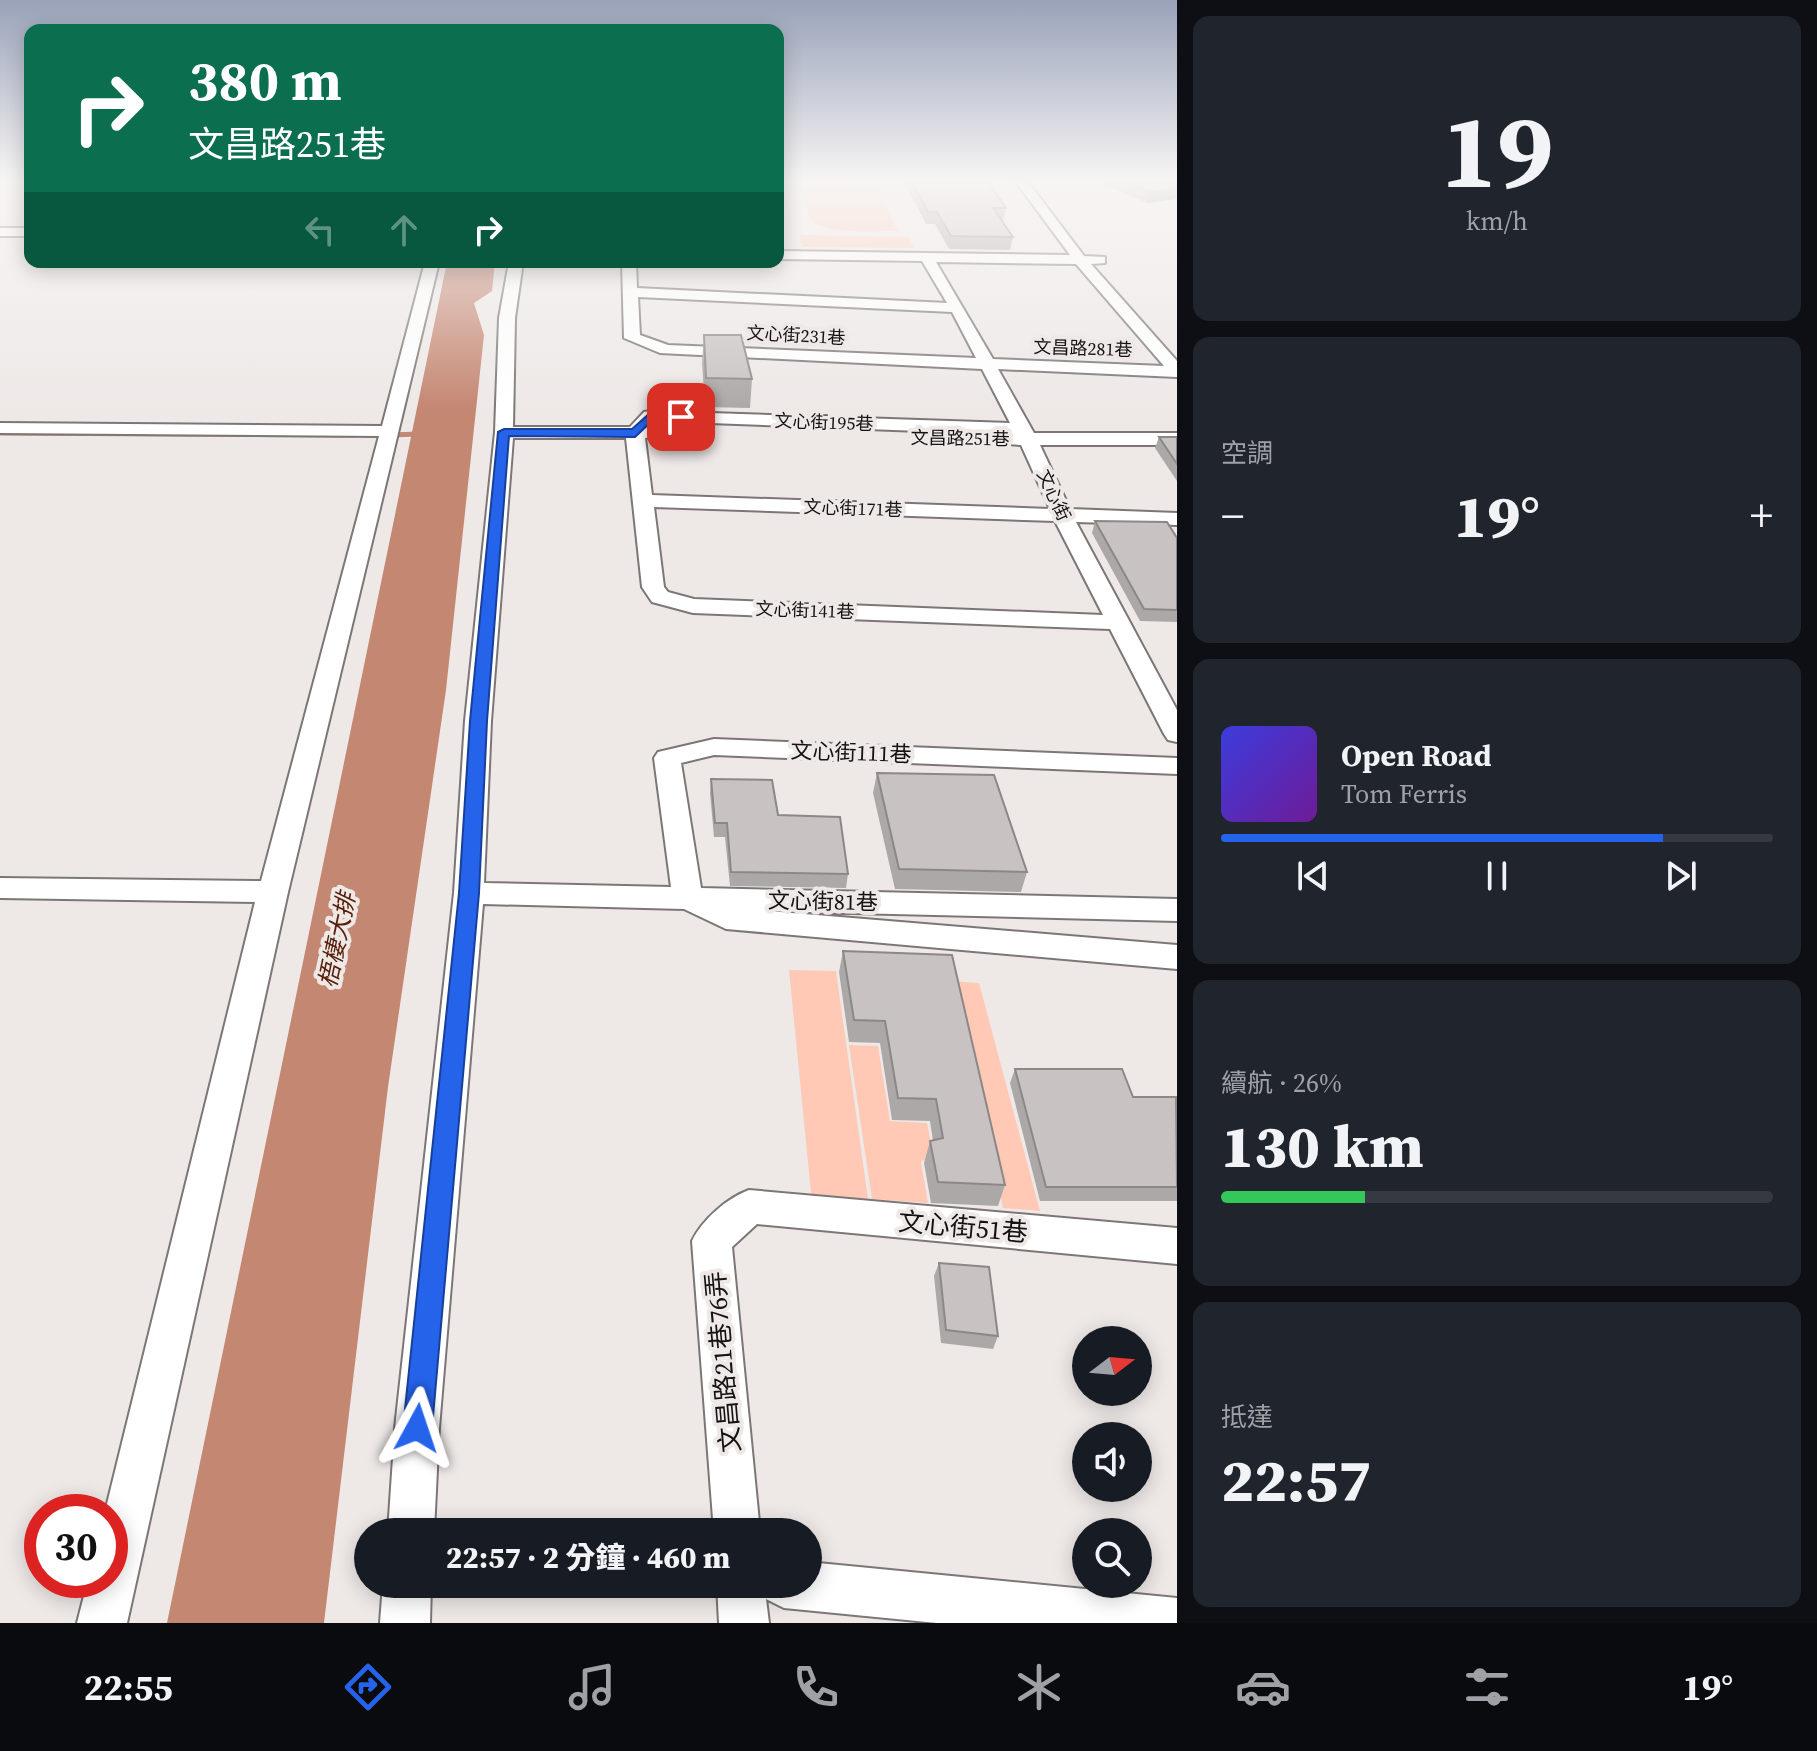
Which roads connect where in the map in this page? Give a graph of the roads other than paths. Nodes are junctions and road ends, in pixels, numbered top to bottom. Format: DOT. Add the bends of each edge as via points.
graph roads {
  1 [pos="914,258"];
  2 [pos="927,258"];
  3 [pos="1099,258"];
  4 [pos="1080,260"];
  5 [pos="430,268"];
  6 [pos="515,268"];
  7 [pos="629,268"];
  8 [pos="628,292"];
  9 [pos="957,308"];
  10 [pos="988,364"];
  11 [pos="1177,372"];
  12 [pos="0,428"];
  13 [pos="389,431"];
  14 [pos="504,432"];
  15 [pos="635,433"];
  16 [pos="1025,434"];
  17 [pos="1177,439"];
  18 [pos="643,501"];
  19 [pos="1063,516"];
  20 [pos="1177,519"];
  21 [pos="1118,622"];
  22 [pos="1177,734"];
  23 [pos="1177,766"];
  24 [pos="0,888"];
  25 [pos="273,892"];
  26 [pos="469,893"];
  27 [pos="687,897"];
  28 [pos="1177,910"];
  29 [pos="1177,957"];
  30 [pos="749,1207"];
  31 [pos="1177,1246"];
  32 [pos="412,1518"];
  33 [pos="736,1518"];
  34 [pos="822,1588"];
  35 [pos="406,1598"];
  36 [pos="742,1598"];
  37 [pos="1177,1622"];
  38 [pos="102,1623"];
  39 [pos="405,1623"];
  40 [pos="744,1623"];
  1 -- 2 [label="street"];
  2 -- 4 [label="street"];
  2 -- 9 [label="street, 文心街"];
  3 -- 4 [label="street" via="1104,264"];
  4 -- 11 [label="street"];
  5 -- 13 [label="street"];
  6 -- 14 [label="street" via="507,318"];
  7 -- 8 [label="street, 文心街231巷"];
  8 -- 9 [label="street"];
  8 -- 10 [label="street, 文心街231巷" via="632,338 666,350"];
  9 -- 10 [label="street, 文心街"];
  10 -- 11 [label="street, 文昌路281巷"];
  10 -- 16 [label="street, 文心街"];
  12 -- 13 [label="street"];
  13 -- 25 [label="street"];
  14 -- 15 [label="street, 文昌路251巷"];
  14 -- 26 [label="street" via="478,721"];
  15 -- 16 [label="street, 文昌路251巷"];
  15 -- 18 [label="street, 文心街141巷"];
  16 -- 17 [label="street, 文昌路251巷"];
  16 -- 19 [label="street, 文心街"];
  18 -- 19 [label="street, 文心街171巷"];
  18 -- 21 [label="street, 文心街141巷" via="653,587 673,602"];
  19 -- 20 [label="street, 文心街171巷"];
  19 -- 21 [label="street, 文心街"];
  21 -- 22 [label="street, 文心街"];
  23 -- 27 [label="street, 文心街111巷" via="714,747 667,758"];
  24 -- 25 [label="street"];
  25 -- 38 [label="street"];
  26 -- 27 [label="street, 文心街81巷"];
  26 -- 32 [label="street"];
  27 -- 28 [label="street, 文心街81巷"];
  27 -- 29 [label="street" via="726,918"];
  30 -- 31 [label="street, 文心街51巷"];
  30 -- 33 [label="street, 文昌路21巷76弄" via="712,1241"];
  34 -- 37 [label="street"];
  35 -- 39 [label="street"];
  36 -- 40 [label="street"];
}
